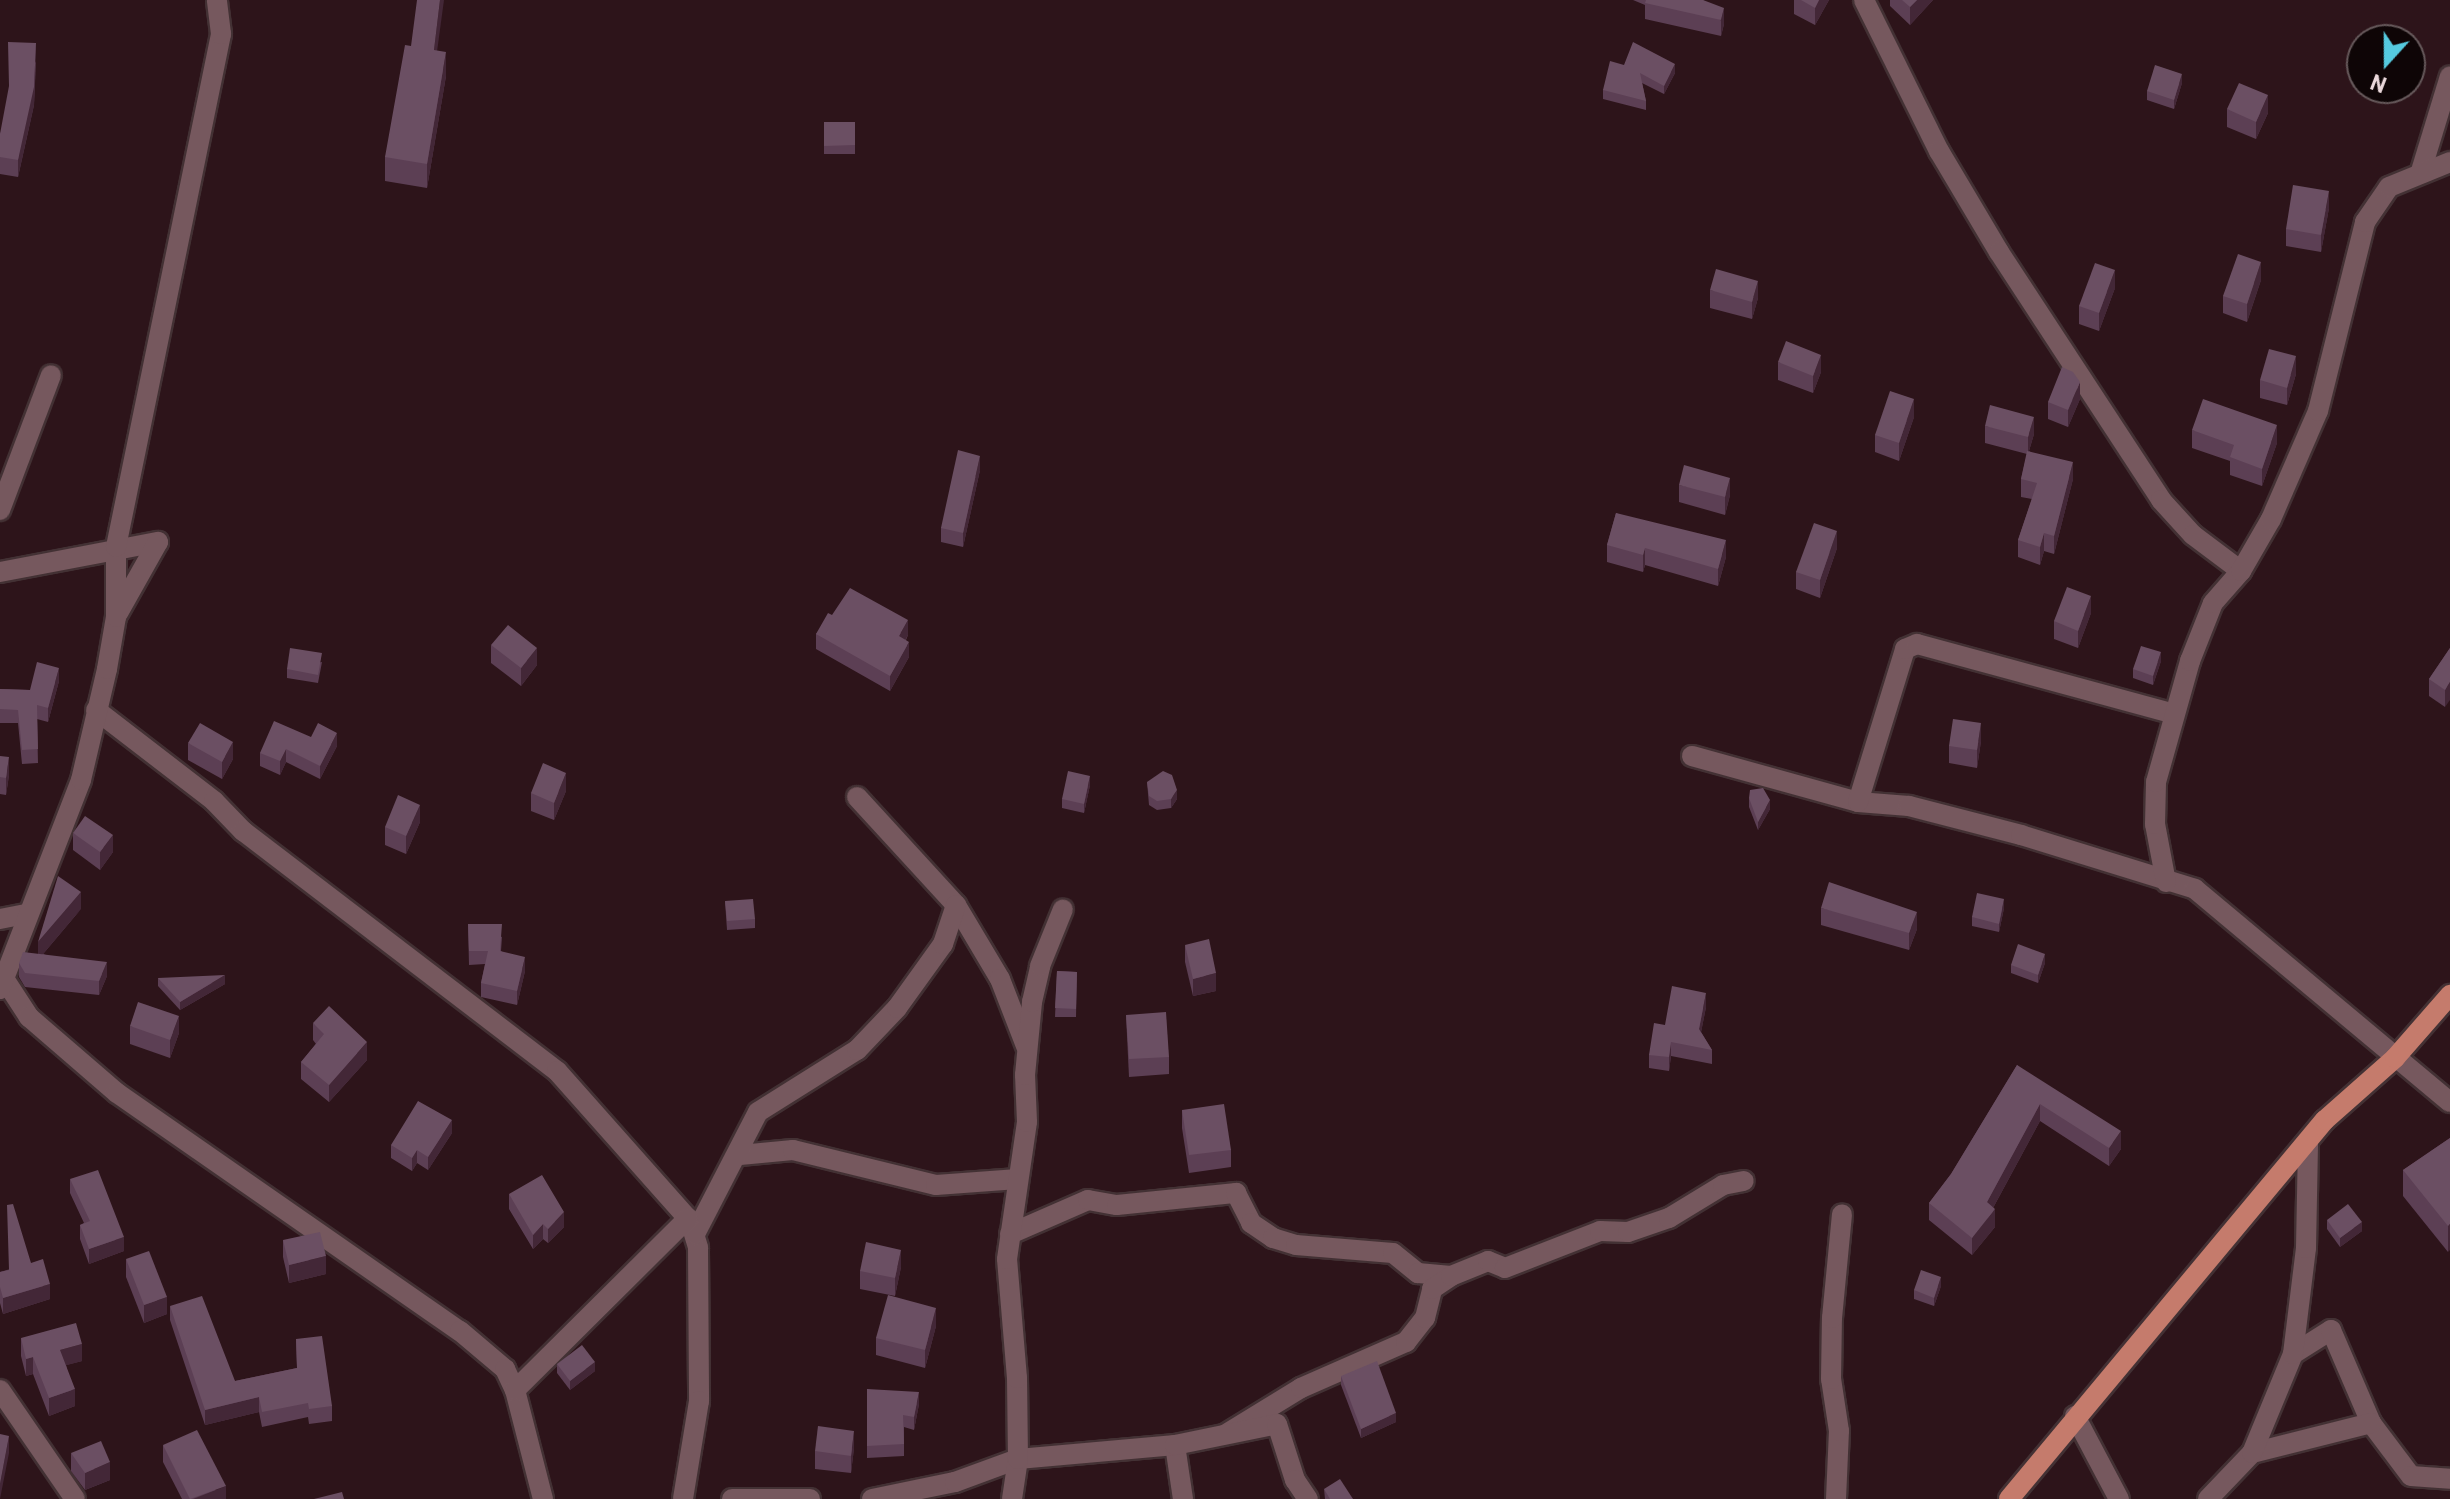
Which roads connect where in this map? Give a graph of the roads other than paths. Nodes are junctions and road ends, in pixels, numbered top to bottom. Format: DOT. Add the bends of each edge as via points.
graph roads {
  1 [pos="217,0"];
  2 [pos="1864,0"];
  3 [pos="2450,76"];
  4 [pos="2450,162"];
  5 [pos="2421,171"];
  6 [pos="51,375"];
  7 [pos="0,510"];
  8 [pos="115,553"];
  9 [pos="2241,571"];
  10 [pos="0,572"];
  11 [pos="116,617"];
  12 [pos="96,710"];
  13 [pos="2174,714"];
  14 [pos="1692,756"];
  15 [pos="857,797"];
  16 [pos="1858,802"];
  17 [pos="2166,882"];
  18 [pos="956,905"];
  19 [pos="1063,909"];
  20 [pos="26,914"];
  21 [pos="0,919"];
  22 [pos="1,983"];
  23 [pos="2450,995"];
  24 [pos="1028,1049"];
  25 [pos="2395,1058"];
  26 [pos="2450,1102"];
  27 [pos="2308,1141"];
  28 [pos="740,1155"];
  29 [pos="1018,1179"];
  30 [pos="1744,1181"];
  31 [pos="1842,1214"];
  32 [pos="691,1226"];
  33 [pos="1010,1234"];
  34 [pos="1451,1276"];
  35 [pos="2293,1354"];
  36 [pos="0,1390"];
  37 [pos="515,1390"];
  38 [pos="2075,1416"];
  39 [pos="2371,1423"];
  40 [pos="1226,1434"];
  41 [pos="1175,1445"];
  42 [pos="2252,1453"];
  43 [pos="1018,1459"];
  44 [pos="2450,1479"];
  45 [pos="75,1499"];
  46 [pos="543,1499"];
  47 [pos="683,1499"];
  48 [pos="732,1499"];
  49 [pos="810,1499"];
  50 [pos="872,1499"];
  51 [pos="1012,1499"];
  52 [pos="1183,1499"];
  53 [pos="1308,1499"];
  54 [pos="1836,1499"];
  55 [pos="2009,1499"];
  56 [pos="2119,1499"];
  57 [pos="2208,1499"];
  1 -- 8 [label="street" via="221,34"];
  2 -- 9 [label="street" via="1939,151 1991,239 2153,488 2193,535"];
  3 -- 5 [label="street"];
  4 -- 5 [label="street"];
  5 -- 9 [label="street" via="2389,187 2365,222 2318,411 2271,519"];
  6 -- 7 [label="street"];
  8 -- 10 [label="street"];
  8 -- 11 [label="street"];
  8 -- 11 [label="street" via="158,542"];
  9 -- 13 [label="street" via="2213,603"];
  11 -- 12 [label="street"];
  12 -- 20 [label="street" via="81,780"];
  12 -- 32 [label="street" via="214,801 243,831 557,1071"];
  13 -- 16 [label="street" via="1917,644 1905,649"];
  13 -- 17 [label="street" via="2156,782 2155,824"];
  14 -- 16 [label="street"];
  15 -- 18 [label="street"];
  16 -- 17 [label="street" via="1909,806 2021,835"];
  17 -- 25 [label="street" via="2195,889"];
  18 -- 24 [label="street" via="1000,979"];
  18 -- 28 [label="street" via="943,944 897,1008 857,1050 758,1112"];
  19 -- 24 [label="street" via="1040,966"];
  20 -- 21 [label="street"];
  20 -- 22 [label="street"];
  22 -- 37 [label="street" via="29,1017 117,1093 460,1331 505,1369"];
  23 -- 25 [label="main road"];
  24 -- 29 [label="street" via="1027,1122"];
  25 -- 26 [label="street"];
  25 -- 27 [label="main road"];
  27 -- 35 [label="street" via="2306,1248"];
  27 -- 38 [label="main road"];
  28 -- 29 [label="street" via="793,1150 936,1185"];
  28 -- 32 [label="street"];
  29 -- 33 [label="street"];
  30 -- 34 [label="street" via="1723,1185 1669,1218 1628,1232 1600,1231 1505,1268 1488,1261"];
  31 -- 54 [label="street" via="1832,1318 1831,1379 1839,1431"];
  32 -- 37 [label="street"];
  32 -- 47 [label="street" via="699,1401"];
  33 -- 34 [label="street" via="1088,1200 1117,1205 1236,1193 1251,1223 1273,1238 1296,1245 1393,1253 1418,1273"];
  33 -- 43 [label="street"];
  34 -- 40 [label="street" via="1432,1289 1425,1318 1406,1342 1301,1388"];
  35 -- 39 [label="street" via="2331,1330"];
  35 -- 42 [label="street"];
  36 -- 45 [label="street"];
  37 -- 46 [label="street"];
  38 -- 55 [label="main road"];
  38 -- 56 [label="street"];
  39 -- 42 [label="street"];
  39 -- 44 [label="street" via="2411,1476"];
  40 -- 41 [label="street"];
  40 -- 53 [label="street" via="1277,1424 1295,1480"];
  41 -- 43 [label="street"];
  41 -- 52 [label="street"];
  42 -- 57 [label="street"];
  43 -- 50 [label="street" via="955,1482"];
  43 -- 51 [label="street"];
  48 -- 49 [label="street"];
}
